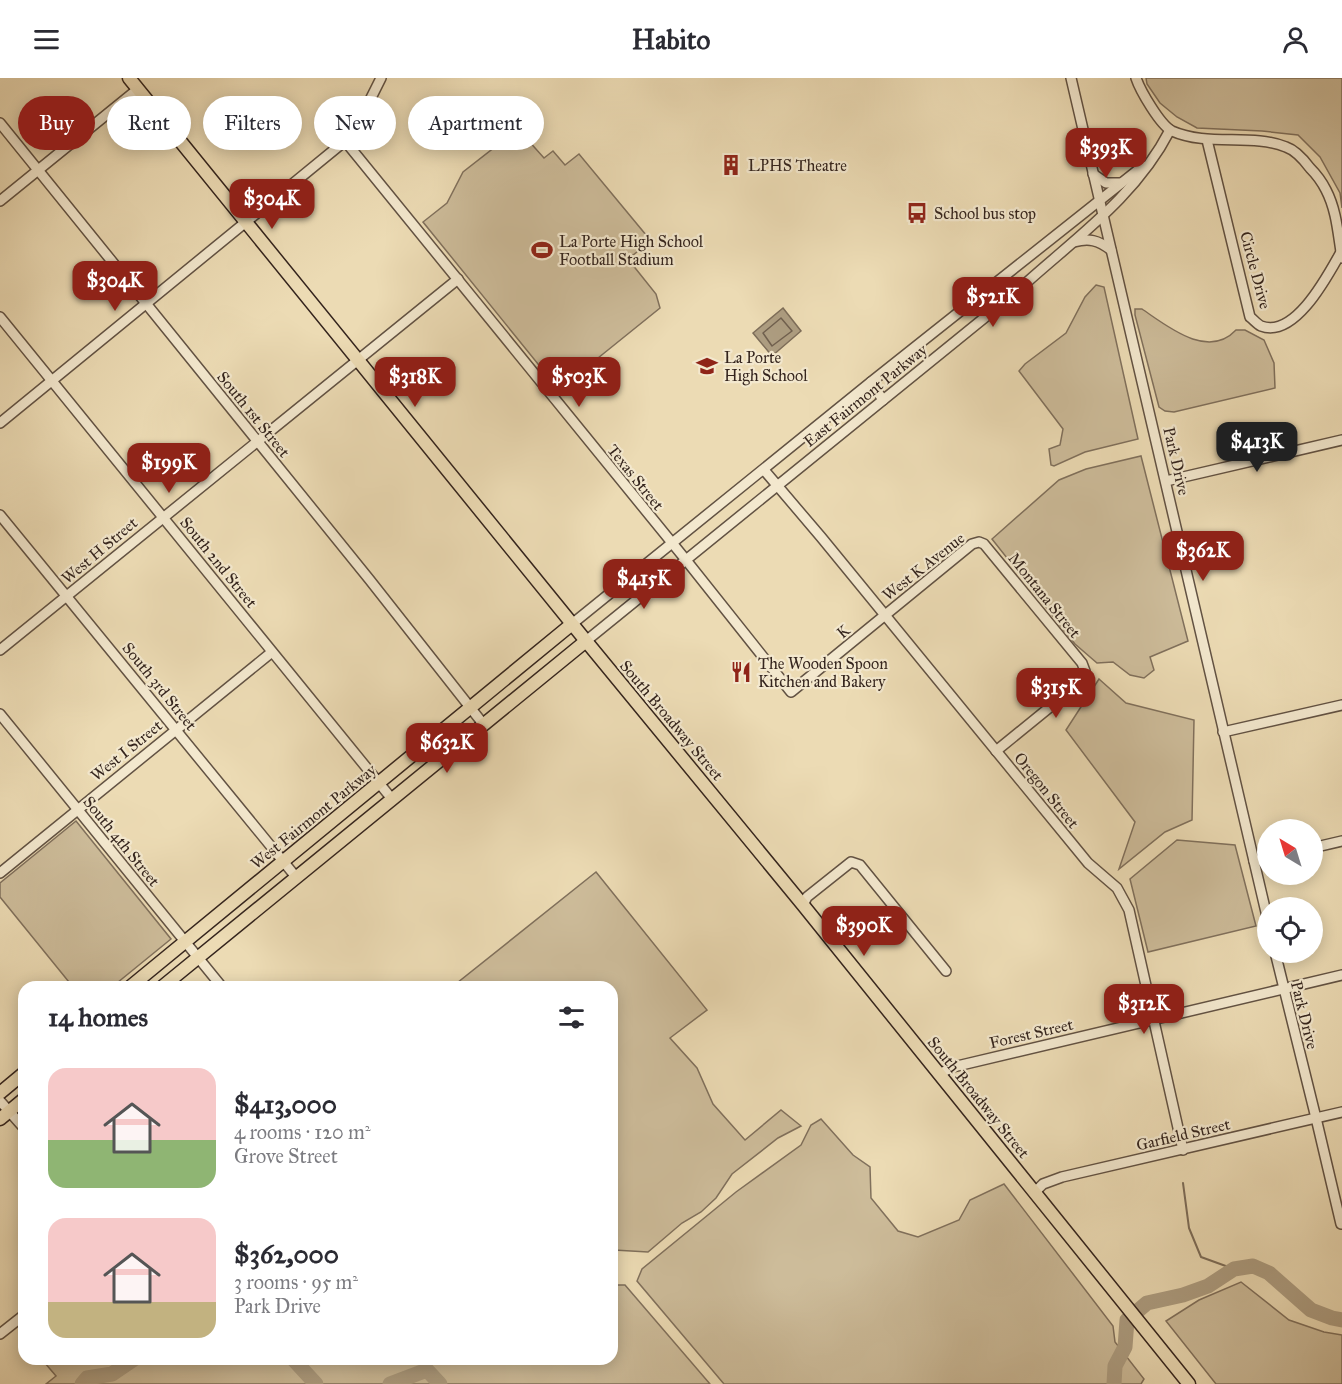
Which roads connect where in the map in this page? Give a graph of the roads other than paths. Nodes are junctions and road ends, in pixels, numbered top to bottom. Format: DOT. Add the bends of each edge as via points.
graph roads {
  1 [pos="129,78"];
  2 [pos="381,78"];
  3 [pos="1071,78"];
  4 [pos="1136,78"];
  5 [pos="138,89"];
  6 [pos="372,96"];
  7 [pos="0,123"];
  8 [pos="1170,130"];
  9 [pos="1207,140"];
  10 [pos="334,150"];
  11 [pos="352,150"];
  12 [pos="1150,160"];
  13 [pos="38,170"];
  14 [pos="1093,174"];
  15 [pos="1123,182"];
  16 [pos="1099,200"];
  17 [pos="0,201"];
  18 [pos="1102,217"];
  19 [pos="247,222"];
  20 [pos="1072,242"];
  21 [pos="1111,250"];
  22 [pos="1341,256"];
  23 [pos="458,279"];
  24 [pos="146,304"];
  25 [pos="0,317"];
  26 [pos="357,360"];
  27 [pos="52,381"];
  28 [pos="870,382"];
  29 [pos="883,400"];
  30 [pos="0,423"];
  31 [pos="257,440"];
  32 [pos="1342,440"];
  33 [pos="764,470"];
  34 [pos="1166,481"];
  35 [pos="778,485"];
  36 [pos="0,515"];
  37 [pos="163,516"];
  38 [pos="979,542"];
  39 [pos="672,544"];
  40 [pos="686,560"];
  41 [pos="67,596"];
  42 [pos="885,615"];
  43 [pos="572,624"];
  44 [pos="586,641"];
  45 [pos="0,650"];
  46 [pos="272,652"];
  47 [pos="518,669"];
  48 [pos="532,685"];
  49 [pos="791,692"];
  50 [pos="1342,705"];
  51 [pos="472,708"];
  52 [pos="0,714"];
  53 [pos="484,725"];
  54 [pos="176,729"];
  55 [pos="1223,732"];
  56 [pos="996,751"];
  57 [pos="380,784"];
  58 [pos="392,799"];
  59 [pos="77,810"];
  60 [pos="1342,841"];
  61 [pos="1323,845"];
  62 [pos="1257,860"];
  63 [pos="1254,861"];
  64 [pos="284,862"];
  65 [pos="0,873"];
  66 [pos="296,877"];
  67 [pos="1262,897"];
  68 [pos="803,905"];
  69 [pos="185,942"];
  70 [pos="197,958"];
  71 [pos="1277,963"];
  72 [pos="946,971"];
  73 [pos="1342,975"];
  74 [pos="137,981"];
  75 [pos="169,981"];
  76 [pos="217,981"];
  77 [pos="1283,989"];
  78 [pos="1154,1019"];
  79 [pos="939,1074"];
  80 [pos="18,1078"];
  81 [pos="0,1093"];
  82 [pos="0,1101"];
  83 [pos="18,1104"];
  84 [pos="1342,1112"];
  85 [pos="5,1115"];
  86 [pos="1316,1118"];
  87 [pos="18,1124"];
  88 [pos="1183,1150"];
  89 [pos="1034,1193"];
  90 [pos="1341,1224"];
  91 [pos="18,1320"];
  92 [pos="0,1334"];
  93 [pos="1189,1384"];
  1 -- 5 [label="main road, South Broadway Street"];
  2 -- 6 [label="street"];
  3 -- 14 [label="street, Park Drive"];
  4 -- 8 [label="street" via="1150,106"];
  5 -- 13 [label="street"];
  5 -- 19 [label="main road, South Broadway Street"];
  7 -- 13 [label="street, South 1st Street"];
  8 -- 9 [label="street"];
  8 -- 12 [label="street, East Fairmont Parkway"];
  9 -- 22 [label="street" via="1275,144 1288,147 1301,158 1326,189 1335,215"];
  9 -- 22 [label="street, Circle Drive" via="1250,316 1260,326 1273,327 1303,309"];
  10 -- 19 [label="street"];
  11 -- 23 [label="street, Texas Street"];
  12 -- 15 [label="street, East Fairmont Parkway"];
  12 -- 18 [label="street, East Fairmont Parkway" via="1139,179"];
  13 -- 17 [label="street"];
  13 -- 24 [label="street, South 1st Street"];
  14 -- 15 [label="street" via="1106,183"];
  14 -- 16 [label="street, Park Drive"];
  15 -- 16 [label="street, East Fairmont Parkway"];
  16 -- 18 [label="street, Park Drive"];
  16 -- 28 [label="street, East Fairmont Parkway"];
  18 -- 20 [label="street, East Fairmont Parkway"];
  18 -- 21 [label="street, Park Drive"];
  19 -- 24 [label="street"];
  19 -- 26 [label="main road, South Broadway Street"];
  20 -- 21 [label="street" via="1098,241"];
  20 -- 29 [label="street, East Fairmont Parkway"];
  21 -- 34 [label="street, Park Drive"];
  23 -- 26 [label="street, West H Street"];
  23 -- 39 [label="street, Texas Street"];
  24 -- 27 [label="street"];
  24 -- 31 [label="street, South 1st Street"];
  25 -- 27 [label="street, South 2nd Street"];
  26 -- 31 [label="street, West H Street"];
  26 -- 43 [label="main road, South Broadway Street"];
  27 -- 30 [label="street"];
  27 -- 37 [label="street, South 2nd Street"];
  28 -- 29 [label="street"];
  28 -- 33 [label="street, East Fairmont Parkway"];
  29 -- 35 [label="street, East Fairmont Parkway"];
  31 -- 37 [label="street, West H Street"];
  31 -- 51 [label="street, South 1st Street"];
  32 -- 34 [label="street"];
  33 -- 35 [label="street, Oregon Street"];
  33 -- 39 [label="street, East Fairmont Parkway"];
  34 -- 55 [label="street, Park Drive"];
  35 -- 40 [label="street, East Fairmont Parkway"];
  35 -- 42 [label="street, Oregon Street"];
  36 -- 41 [label="street, South 3rd Street"];
  37 -- 41 [label="street, West H Street"];
  37 -- 46 [label="street, South 2nd Street"];
  38 -- 42 [label="street, West K Avenue"];
  38 -- 56 [label="street, Montana Street" via="1085,671 1082,681"];
  39 -- 40 [label="street, Texas Street"];
  39 -- 43 [label="street, East Fairmont Parkway"];
  40 -- 44 [label="street, East Fairmont Parkway"];
  40 -- 49 [label="street, Texas Street"];
  41 -- 45 [label="street, West H Street"];
  41 -- 54 [label="street, South 3rd Street"];
  42 -- 49 [label="street, K"];
  42 -- 56 [label="street, Oregon Street"];
  43 -- 44 [label="main road, South Broadway Street"];
  43 -- 47 [label="main road, West Fairmont Parkway"];
  44 -- 48 [label="main road"];
  44 -- 68 [label="main road, South Broadway Street"];
  46 -- 54 [label="street, West I Street"];
  46 -- 57 [label="street, South 2nd Street"];
  47 -- 48 [label="main road"];
  47 -- 51 [label="main road, West Fairmont Parkway"];
  48 -- 53 [label="main road"];
  50 -- 55 [label="street"];
  51 -- 53 [label="street, South 1st Street"];
  51 -- 57 [label="main road, West Fairmont Parkway"];
  52 -- 59 [label="street, South 4th Street"];
  53 -- 58 [label="main road"];
  54 -- 59 [label="street, West I Street"];
  54 -- 64 [label="street, South 3rd Street"];
  55 -- 63 [label="street, Park Drive"];
  56 -- 78 [label="street, Oregon Street" via="1088,863 1116,888 1129,910"];
  57 -- 58 [label="street, South 2nd Street"];
  57 -- 64 [label="main road, West Fairmont Parkway"];
  58 -- 66 [label="main road"];
  59 -- 65 [label="street, West I Street"];
  59 -- 69 [label="street, South 4th Street"];
  60 -- 61 [label="street"];
  62 -- 63 [label="street"];
  63 -- 67 [label="street, Park Drive"];
  64 -- 66 [label="street, South 3rd Street"];
  64 -- 69 [label="main road, West Fairmont Parkway"];
  66 -- 70 [label="main road"];
  68 -- 72 [label="street" via="807,897 851,862 860,865"];
  68 -- 79 [label="main road, South Broadway Street"];
  69 -- 70 [label="street, South 4th Street"];
  69 -- 74 [label="main road, West Fairmont Parkway"];
  70 -- 75 [label="main road"];
  70 -- 76 [label="street, South 4th Street"];
  71 -- 77 [label="street, Park Drive"];
  73 -- 77 [label="street, Forest Street"];
  77 -- 78 [label="street, Forest Street"];
  77 -- 86 [label="street, Park Drive"];
  78 -- 79 [label="street, Forest Street" via="953,1067"];
  78 -- 88 [label="street, Oregon Street"];
  79 -- 89 [label="main road, South Broadway Street"];
  80 -- 81 [label="main road"];
  82 -- 85 [label="street"];
  83 -- 85 [label="main road"];
  84 -- 86 [label="street, Garfield Street"];
  85 -- 87 [label="street"];
  86 -- 88 [label="street, Garfield Street"];
  86 -- 90 [label="street, Park Drive"];
  88 -- 89 [label="street, Garfield Street" via="1062,1177 1043,1184"];
  89 -- 93 [label="main road, South Broadway Street"];
  91 -- 92 [label="street"];
}
